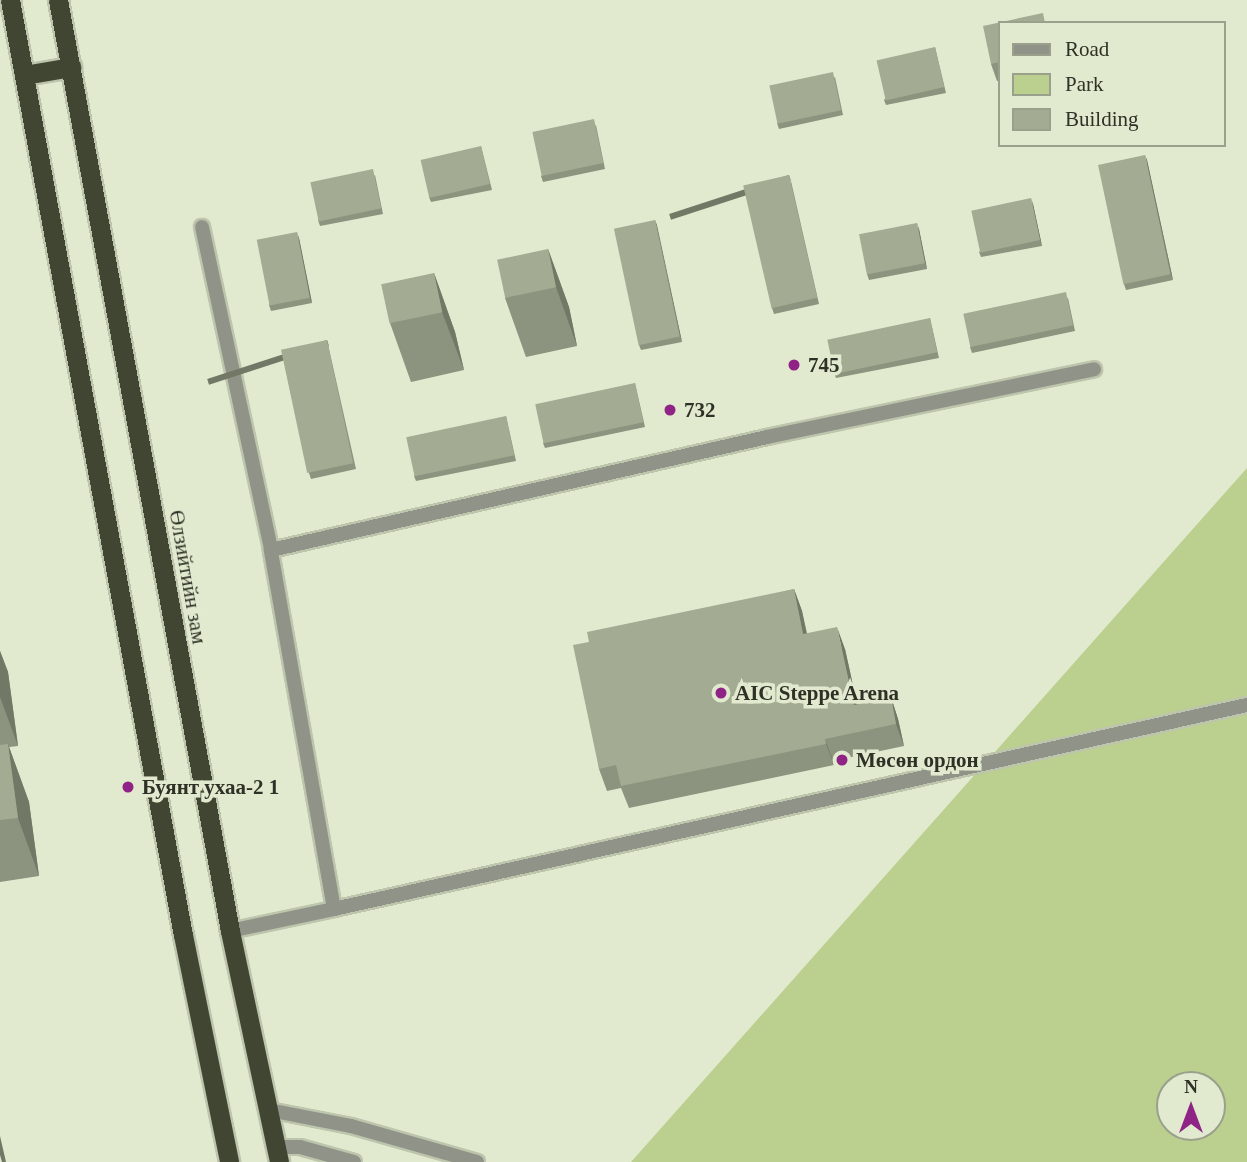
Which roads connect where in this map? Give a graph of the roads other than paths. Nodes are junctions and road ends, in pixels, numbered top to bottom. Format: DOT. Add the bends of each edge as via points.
graph roads {
  1 [pos="10,0"];
  2 [pos="58,0"];
  3 [pos="71,67"];
  4 [pos="24,75"];
  5 [pos="202,227"];
  6 [pos="1094,369"];
  7 [pos="271,550"];
  8 [pos="1247,705"];
  9 [pos="334,909"];
  10 [pos="230,931"];
  11 [pos="269,1110"];
  12 [pos="277,1154"];
  13 [pos="229,1162"];
  14 [pos="354,1162"];
  15 [pos="477,1162"];
  1 -- 4 [label="highway"];
  2 -- 3 [label="highway, Өлзийтийн зам"];
  3 -- 4 [label="highway"];
  3 -- 10 [label="highway, Өлзийтийн зам"];
  4 -- 13 [label="highway"];
  5 -- 7 [label="street"];
  6 -- 7 [label="street"];
  7 -- 9 [label="street"];
  8 -- 9 [label="street"];
  9 -- 10 [label="street"];
  10 -- 11 [label="highway, Өлзийтийн зам"];
  11 -- 12 [label="highway, Өлзийтийн зам"];
  11 -- 15 [label="street" via="351,1126"];
  12 -- 14 [label="street" via="300,1147"];
}
